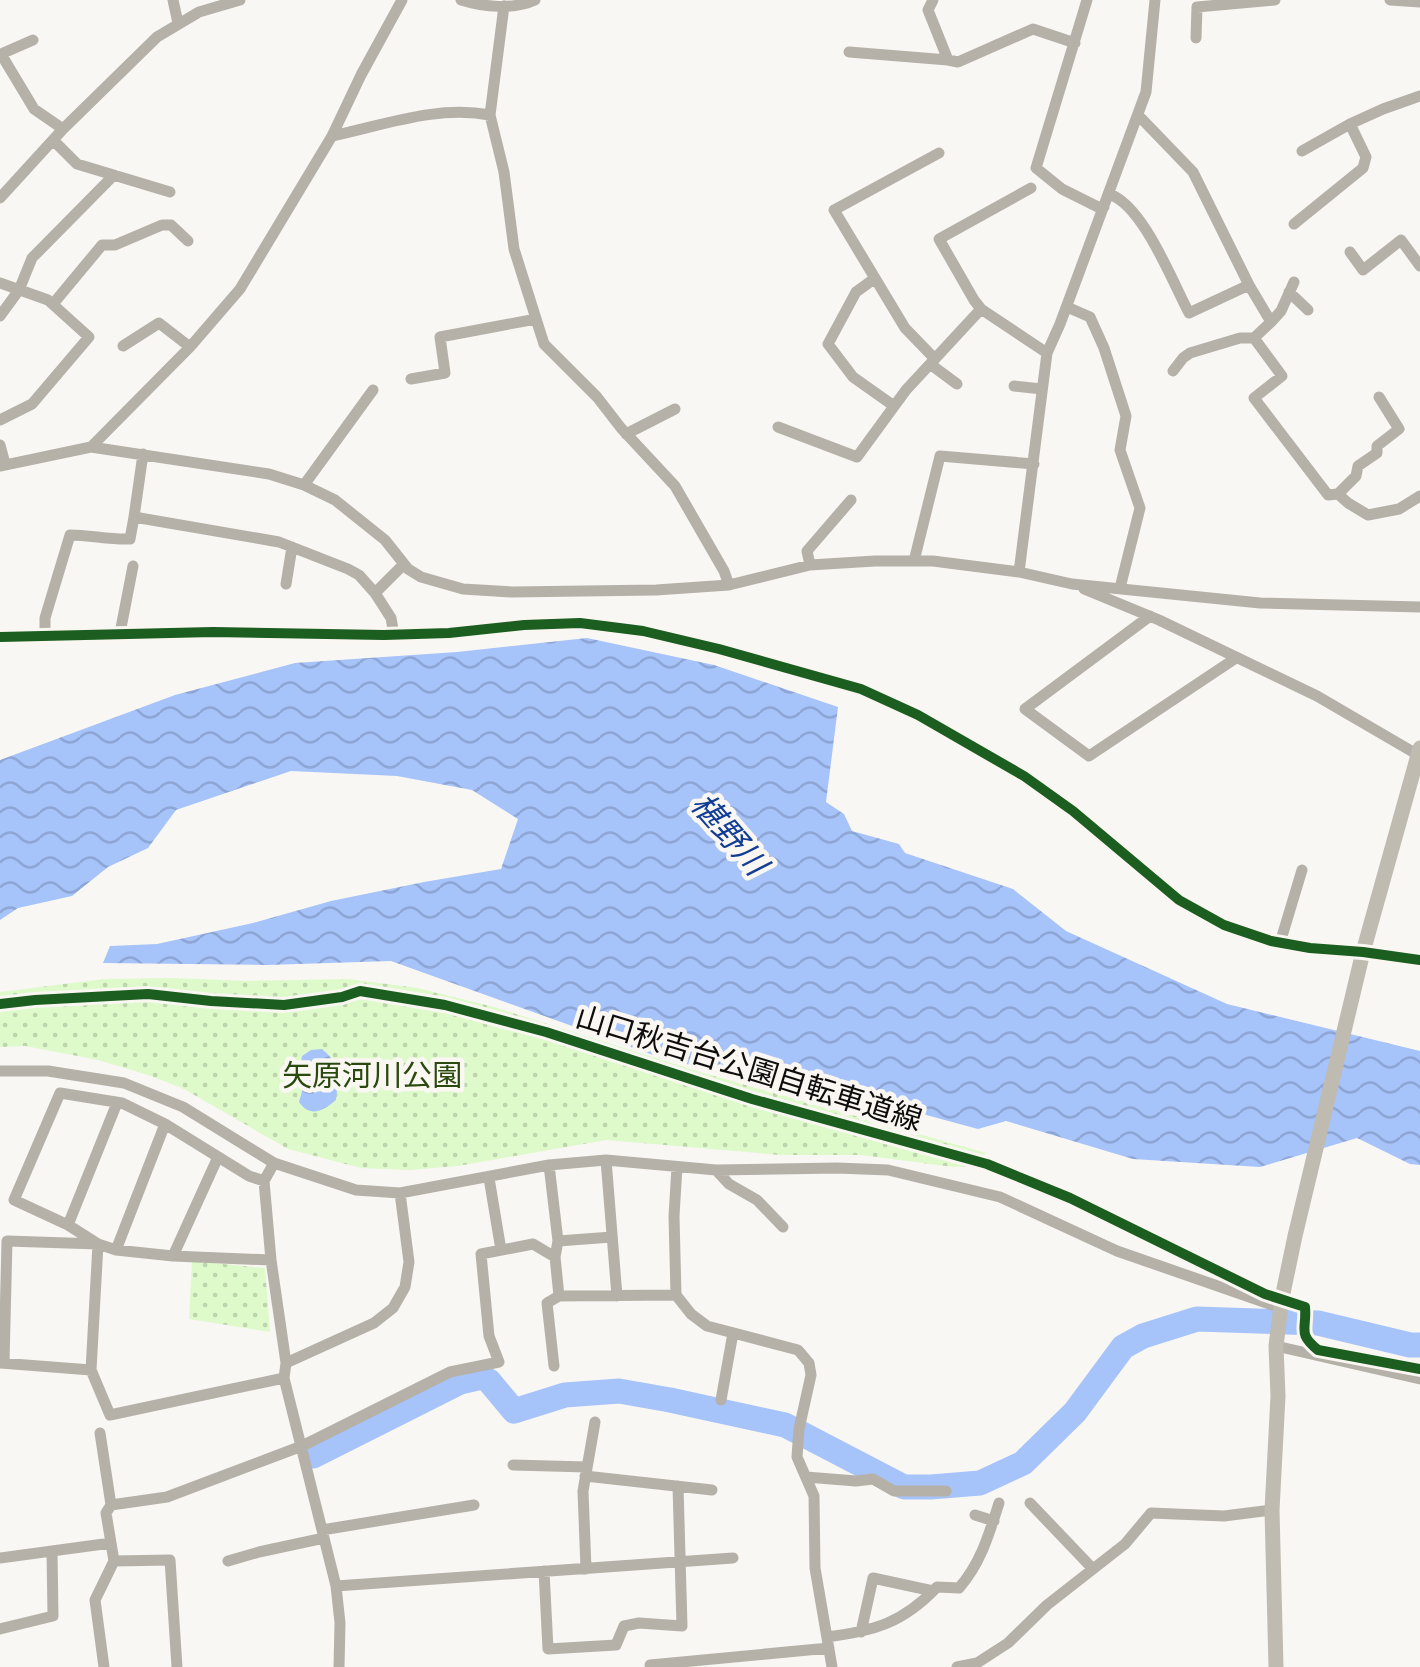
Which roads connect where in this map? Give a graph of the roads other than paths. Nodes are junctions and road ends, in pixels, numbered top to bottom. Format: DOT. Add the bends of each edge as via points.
graph roads {
  1 [pos="173,0"];
  2 [pos="240,0"];
  3 [pos="402,0"];
  4 [pos="461,0"];
  5 [pos="535,0"];
  6 [pos="933,0"];
  7 [pos="1088,0"];
  8 [pos="1155,0"];
  9 [pos="1275,0"];
  10 [pos="1390,0"];
  11 [pos="1420,2"];
  12 [pos="504,6"];
  13 [pos="178,23"];
  14 [pos="1196,38"];
  15 [pos="33,40"];
  16 [pos="1075,43"];
  17 [pos="849,52"];
  18 [pos="0,54"];
  19 [pos="948,60"];
  20 [pos="1419,98"];
  21 [pos="490,115"];
  22 [pos="1138,115"];
  23 [pos="1350,124"];
  24 [pos="64,128"];
  25 [pos="332,136"];
  26 [pos="54,141"];
  27 [pos="1302,151"];
  28 [pos="939,154"];
  29 [pos="114,175"];
  30 [pos="1031,188"];
  31 [pos="170,192"];
  32 [pos="2,193"];
  33 [pos="1106,200"];
  34 [pos="1294,224"];
  35 [pos="188,241"];
  36 [pos="1350,252"];
  37 [pos="1420,266"];
  38 [pos="1363,270"];
  39 [pos="874,279"];
  40 [pos="1372,280"];
  41 [pos="0,284"];
  42 [pos="1249,285"];
  43 [pos="19,290"];
  44 [pos="53,304"];
  45 [pos="1067,307"];
  46 [pos="981,308"];
  47 [pos="1308,310"];
  48 [pos="170,314"];
  49 [pos="0,316"];
  50 [pos="536,319"];
  51 [pos="1270,322"];
  52 [pos="162,325"];
  53 [pos="1254,338"];
  54 [pos="123,346"];
  55 [pos="190,348"];
  56 [pos="1046,354"];
  57 [pos="932,361"];
  58 [pos="1173,372"];
  59 [pos="411,379"];
  60 [pos="957,384"];
  61 [pos="1014,386"];
  62 [pos="1042,389"];
  63 [pos="373,390"];
  64 [pos="1380,397"];
  65 [pos="894,406"];
  66 [pos="675,409"];
  67 [pos="0,420"];
  68 [pos="1412,423"];
  69 [pos="778,427"];
  70 [pos="1400,429"];
  71 [pos="626,434"];
  72 [pos="0,446"];
  73 [pos="91,446"];
  74 [pos="143,454"];
  75 [pos="1034,464"];
  76 [pos="2,465"];
  77 [pos="304,485"];
  78 [pos="1338,494"];
  79 [pos="1420,496"];
  80 [pos="851,500"];
  81 [pos="134,517"];
  82 [pos="292,547"];
  83 [pos="914,561"];
  84 [pos="404,564"];
  85 [pos="133,566"];
  86 [pos="810,566"];
  87 [pos="1019,572"];
  88 [pos="286,584"];
  89 [pos="729,584"];
  90 [pos="1072,584"];
  91 [pos="1120,588"];
  92 [pos="375,593"];
  93 [pos="1420,607"];
  94 [pos="1150,616"];
  95 [pos="120,633"];
  96 [pos="46,635"];
  97 [pos="394,635"];
  98 [pos="0,637"];
  99 [pos="1236,658"];
  100 [pos="1420,753"];
  101 [pos="1302,870"];
  102 [pos="1280,943"];
  103 [pos="1362,957"];
  104 [pos="1420,960"];
  105 [pos="0,1071"];
  106 [pos="118,1102"];
  107 [pos="165,1124"];
  108 [pos="218,1157"];
  109 [pos="606,1160"];
  110 [pos="274,1163"];
  111 [pos="549,1165"];
  112 [pos="678,1167"];
  113 [pos="716,1170"];
  114 [pos="489,1178"];
  115 [pos="264,1180"];
  116 [pos="400,1193"];
  117 [pos="68,1225"];
  118 [pos="784,1227"];
  119 [pos="612,1238"];
  120 [pos="558,1241"];
  121 [pos="98,1244"];
  122 [pos="116,1250"];
  123 [pos="501,1250"];
  124 [pos="173,1256"];
  125 [pos="555,1257"];
  126 [pos="271,1260"];
  127 [pos="676,1295"];
  128 [pos="559,1296"];
  129 [pos="617,1296"];
  130 [pos="1282,1303"];
  131 [pos="733,1333"];
  132 [pos="1276,1346"];
  133 [pos="286,1362"];
  134 [pos="2,1363"];
  135 [pos="554,1366"];
  136 [pos="91,1370"];
  137 [pos="284,1378"];
  138 [pos="1420,1379"];
  139 [pos="721,1400"];
  140 [pos="595,1422"];
  141 [pos="100,1433"];
  142 [pos="302,1446"];
  143 [pos="513,1465"];
  144 [pos="586,1472"];
  145 [pos="806,1477"];
  146 [pos="678,1486"];
  147 [pos="712,1490"];
  148 [pos="946,1491"];
  149 [pos="1030,1503"];
  150 [pos="474,1504"];
  151 [pos="999,1504"];
  152 [pos="110,1505"];
  153 [pos="1272,1510"];
  154 [pos="975,1515"];
  155 [pos="994,1521"];
  156 [pos="323,1534"];
  157 [pos="111,1543"];
  158 [pos="52,1551"];
  159 [pos="0,1558"];
  160 [pos="733,1558"];
  161 [pos="114,1561"];
  162 [pos="228,1561"];
  163 [pos="680,1562"];
  164 [pos="586,1568"];
  165 [pos="1093,1569"];
  166 [pos="544,1571"];
  167 [pos="336,1586"];
  168 [pos="933,1591"];
  169 [pos="0,1629"];
  170 [pos="861,1632"];
  171 [pos="828,1642"];
  172 [pos="650,1665"];
  173 [pos="104,1667"];
  174 [pos="177,1667"];
  175 [pos="339,1667"];
  176 [pos="832,1667"];
  177 [pos="957,1667"];
  178 [pos="1276,1667"];
  1 -- 13 [label="street"];
  2 -- 13 [label="street"];
  3 -- 25 [label="street"];
  4 -- 12 [label="street"];
  5 -- 12 [label="street"];
  6 -- 19 [label="street" via="928,10"];
  7 -- 16 [label="street"];
  8 -- 22 [label="street"];
  9 -- 14 [label="street" via="1197,8"];
  10 -- 11 [label="street"];
  12 -- 21 [label="street"];
  13 -- 24 [label="street"];
  15 -- 18 [label="street"];
  16 -- 19 [label="street" via="1034,29 958,62"];
  16 -- 33 [label="street" via="1036,168 1098,207"];
  17 -- 19 [label="street"];
  18 -- 24 [label="street" via="34,108"];
  20 -- 23 [label="street"];
  21 -- 25 [label="street" via="444,111"];
  21 -- 50 [label="street" via="514,250"];
  22 -- 33 [label="street"];
  22 -- 42 [label="street" via="1193,172"];
  23 -- 27 [label="street"];
  23 -- 34 [label="street" via="1366,157 1363,168"];
  24 -- 26 [label="street"];
  25 -- 55 [label="street" via="240,289"];
  26 -- 29 [label="street" via="77,164"];
  26 -- 32 [label="street"];
  28 -- 39 [label="street" via="834,210"];
  29 -- 31 [label="street"];
  29 -- 43 [label="street" via="32,258"];
  30 -- 46 [label="street" via="936,234"];
  33 -- 42 [label="street" via="1116,196 1134,210 1189,314"];
  33 -- 45 [label="street"];
  35 -- 44 [label="street" via="162,225 102,245"];
  36 -- 38 [label="street"];
  37 -- 38 [label="street" via="1402,240"];
  38 -- 40 [label="street"];
  39 -- 57 [label="street"];
  39 -- 65 [label="street" via="856,292 828,344 853,377"];
  41 -- 43 [label="street"];
  42 -- 51 [label="street"];
  43 -- 44 [label="street"];
  43 -- 49 [label="street"];
  44 -- 67 [label="street" via="89,337 32,404"];
  45 -- 56 [label="street"];
  45 -- 91 [label="street" via="1090,317 1126,416 1119,445 1140,508"];
  46 -- 56 [label="street"];
  46 -- 57 [label="street"];
  47 -- 51 [label="street" via="1292,287"];
  48 -- 52 [label="street"];
  50 -- 59 [label="street" via="440,337 445,373"];
  50 -- 71 [label="street" via="544,344"];
  51 -- 53 [label="street"];
  52 -- 54 [label="street"];
  52 -- 55 [label="street"];
  53 -- 58 [label="street" via="1190,353"];
  53 -- 78 [label="street" via="1282,376 1254,398 1328,496"];
  55 -- 73 [label="street"];
  56 -- 62 [label="street"];
  57 -- 60 [label="street"];
  57 -- 65 [label="street"];
  61 -- 62 [label="street"];
  62 -- 75 [label="street"];
  63 -- 77 [label="street"];
  64 -- 70 [label="street"];
  65 -- 69 [label="street" via="857,457"];
  66 -- 71 [label="street"];
  68 -- 70 [label="street"];
  70 -- 78 [label="street" via="1376,446 1377,453"];
  71 -- 89 [label="street" via="675,486"];
  72 -- 76 [label="street"];
  73 -- 74 [label="street"];
  73 -- 76 [label="street"];
  74 -- 77 [label="street"];
  74 -- 81 [label="street"];
  75 -- 83 [label="street" via="940,456"];
  75 -- 87 [label="street"];
  77 -- 84 [label="street" via="360,519"];
  78 -- 79 [label="street" via="1368,516"];
  80 -- 86 [label="street" via="807,550"];
  81 -- 82 [label="street"];
  81 -- 96 [label="street" via="130,538 70,535"];
  82 -- 88 [label="street"];
  82 -- 92 [label="street" via="359,575"];
  83 -- 86 [label="street"];
  83 -- 87 [label="street"];
  84 -- 89 [label="street" via="453,586 512,592"];
  84 -- 92 [label="street"];
  85 -- 95 [label="street"];
  86 -- 89 [label="street"];
  87 -- 90 [label="street"];
  90 -- 91 [label="street"];
  90 -- 94 [label="street"];
  91 -- 93 [label="street" via="1277,604"];
  92 -- 97 [label="street"];
  94 -- 99 [label="street"];
  94 -- 99 [label="street" via="1025,709 1089,756"];
  95 -- 96 [label="street"];
  95 -- 97 [label="street"];
  96 -- 98 [label="street"];
  97 -- 102 [label="street" via="580,623 719,649 861,690 1024,776 1179,900 1224,925"];
  99 -- 100 [label="street"];
  100 -- 103 [label="street"];
  101 -- 102 [label="street"];
  102 -- 103 [label="street"];
  103 -- 104 [label="street"];
  103 -- 130 [label="street"];
  105 -- 110 [label="street" via="124,1083 183,1106"];
  106 -- 107 [label="street"];
  106 -- 117 [label="street"];
  106 -- 117 [label="street" via="60,1093 14,1200"];
  107 -- 108 [label="street"];
  107 -- 122 [label="street"];
  108 -- 115 [label="street"];
  108 -- 124 [label="street"];
  109 -- 111 [label="street"];
  109 -- 112 [label="street"];
  109 -- 119 [label="street"];
  110 -- 115 [label="street"];
  110 -- 116 [label="street" via="356,1190"];
  111 -- 114 [label="street"];
  111 -- 120 [label="street"];
  112 -- 113 [label="street"];
  112 -- 127 [label="street"];
  113 -- 118 [label="street"];
  113 -- 130 [label="street" via="888,1170 1000,1196 1117,1251"];
  114 -- 116 [label="street"];
  114 -- 123 [label="street"];
  115 -- 126 [label="street"];
  116 -- 133 [label="street" via="409,1262 393,1308"];
  117 -- 121 [label="street"];
  119 -- 120 [label="street"];
  119 -- 129 [label="street"];
  120 -- 125 [label="street"];
  121 -- 122 [label="street"];
  121 -- 134 [label="street" via="8,1241"];
  121 -- 136 [label="street"];
  122 -- 124 [label="street"];
  123 -- 125 [label="street" via="534,1244"];
  123 -- 142 [label="street" via="481,1254 489,1336 499,1362 450,1372"];
  124 -- 126 [label="street"];
  125 -- 128 [label="street"];
  126 -- 133 [label="street"];
  127 -- 129 [label="street"];
  127 -- 131 [label="street" via="707,1326"];
  128 -- 129 [label="street"];
  128 -- 135 [label="street" via="547,1303"];
  130 -- 132 [label="street"];
  131 -- 139 [label="street"];
  131 -- 145 [label="street" via="798,1350 808,1363 797,1457"];
  132 -- 138 [label="street"];
  132 -- 153 [label="street"];
  133 -- 137 [label="street"];
  134 -- 136 [label="street"];
  136 -- 137 [label="street" via="110,1415"];
  137 -- 142 [label="street"];
  140 -- 144 [label="street"];
  141 -- 152 [label="street"];
  142 -- 152 [label="street" via="167,1498"];
  142 -- 156 [label="street"];
  143 -- 144 [label="street"];
  144 -- 146 [label="street"];
  144 -- 164 [label="street"];
  145 -- 148 [label="street" via="873,1479 894,1491"];
  145 -- 171 [label="street" via="814,1496 815,1568"];
  146 -- 147 [label="street"];
  146 -- 163 [label="street"];
  149 -- 165 [label="street"];
  150 -- 156 [label="street"];
  151 -- 155 [label="street"];
  152 -- 157 [label="street"];
  153 -- 165 [label="street" via="1151,1513"];
  153 -- 178 [label="street"];
  154 -- 155 [label="street"];
  155 -- 168 [label="street" via="966,1580 959,1588"];
  156 -- 162 [label="street"];
  156 -- 167 [label="street"];
  157 -- 158 [label="street"];
  157 -- 161 [label="street"];
  158 -- 159 [label="street"];
  158 -- 169 [label="street" via="53,1616"];
  160 -- 163 [label="street"];
  161 -- 173 [label="street" via="95,1600"];
  161 -- 174 [label="street" via="170,1560"];
  163 -- 164 [label="street"];
  163 -- 166 [label="street" via="682,1626 624,1626 616,1645 548,1649"];
  164 -- 166 [label="street"];
  165 -- 177 [label="street" via="1008,1643"];
  166 -- 167 [label="street"];
  167 -- 175 [label="street"];
  168 -- 170 [label="street" via="918,1608"];
  168 -- 170 [label="street" via="872,1578"];
  170 -- 171 [label="street"];
  171 -- 172 [label="street"];
  171 -- 176 [label="street"];
}
